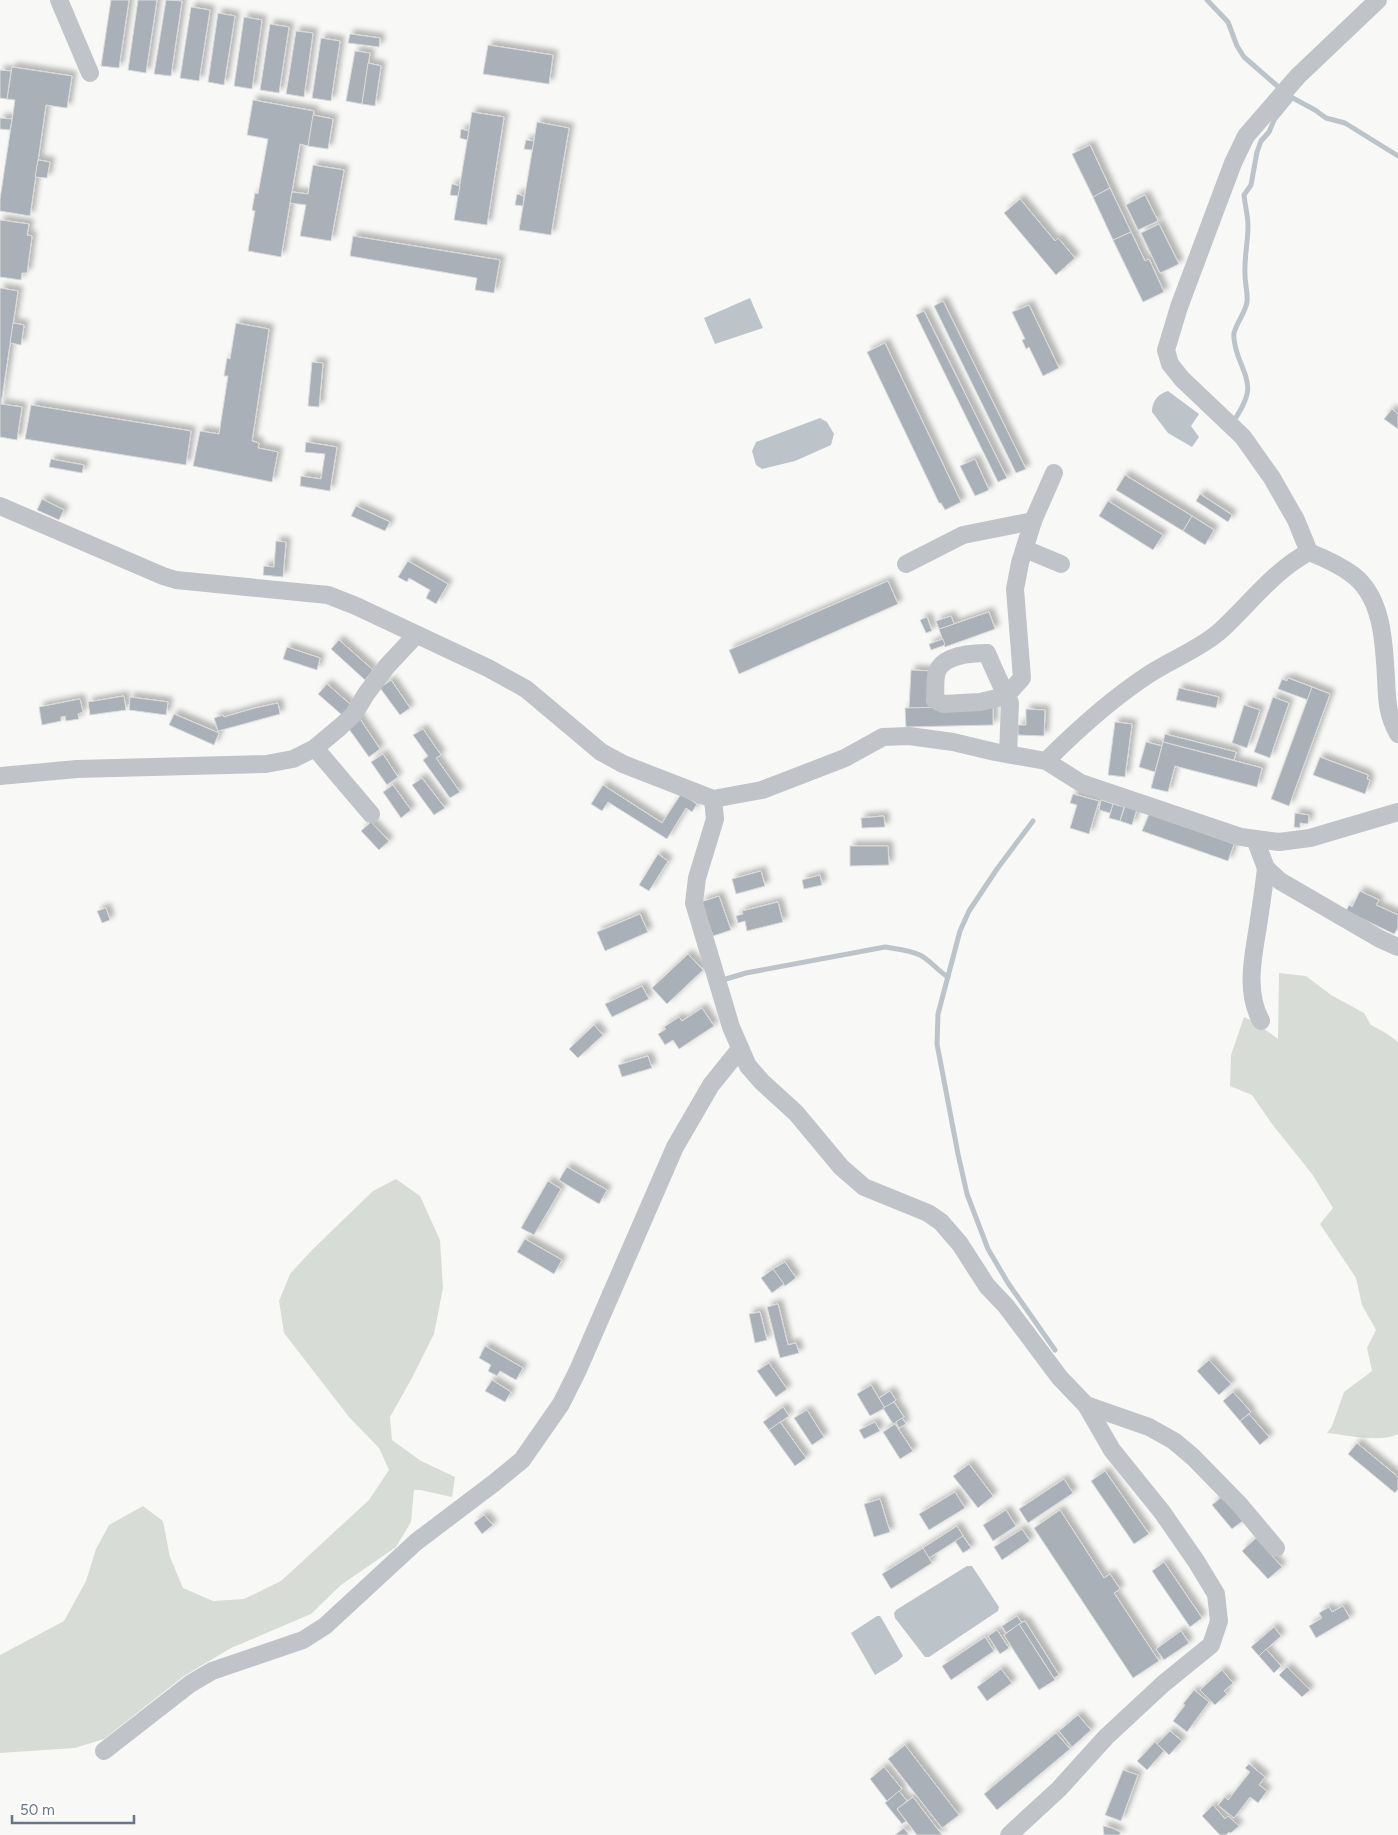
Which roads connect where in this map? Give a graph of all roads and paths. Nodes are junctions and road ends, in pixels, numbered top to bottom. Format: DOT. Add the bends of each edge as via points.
graph roads {
  1 [pos="60,0"];
  2 [pos="1378,0"];
  3 [pos="90,73"];
  4 [pos="1054,473"];
  5 [pos="0,506"];
  6 [pos="1033,521"];
  7 [pos="1025,549"];
  8 [pos="1309,552"];
  9 [pos="906,564"];
  10 [pos="1061,564"];
  11 [pos="416,635"];
  12 [pos="1398,734"];
  13 [pos="315,748"];
  14 [pos="1008,754"];
  15 [pos="1046,760"];
  16 [pos="0,776"];
  17 [pos="713,799"];
  18 [pos="1398,812"];
  19 [pos="371,814"];
  20 [pos="1255,839"];
  21 [pos="1266,868"];
  22 [pos="1398,948"];
  23 [pos="1261,1021"];
  24 [pos="740,1049"];
  25 [pos="1086,1405"];
  26 [pos="1276,1548"];
  27 [pos="104,1751"];
  28 [pos="1009,1835"];
  1 -- 3 [label="street"];
  2 -- 8 [label="street" via="1291,84 1246,136 1232,163 1166,350 1170,364 1182,379 1243,437 1272,478 1296,520"];
  4 -- 6 [label="street"];
  5 -- 11 [label="street" via="163,576 328,595"];
  6 -- 7 [label="street"];
  6 -- 9 [label="street" via="963,535"];
  7 -- 10 [label="street"];
  7 -- 14 [label="street" via="1015,589 1022,678 1006,696 1010,703"];
  8 -- 12 [label="street" via="1354,575 1371,594 1378,614 1391,720"];
  8 -- 15 [label="street" via="1262,588 1218,632 1150,673 1105,706"];
  11 -- 13 [label="street" via="387,666 354,714"];
  11 -- 17 [label="street" via="526,689 601,752 623,764"];
  13 -- 16 [label="street" via="293,759 266,764 77,769"];
  13 -- 19 [label="street"];
  14 -- 15 [label="street"];
  14 -- 17 [label="street" via="909,736 883,737 845,758 762,790"];
  15 -- 20 [label="street" via="1081,784"];
  17 -- 24 [label="street" via="716,820 698,878 694,903"];
  18 -- 20 [label="street" via="1310,838 1279,842"];
  20 -- 21 [label="street"];
  21 -- 22 [label="street" via="1280,881"];
  21 -- 23 [label="street" via="1251,970 1252,994"];
  24 -- 25 [label="street" via="748,1066 762,1082 796,1113 841,1167 864,1187 928,1213 941,1222 960,1244 987,1286 1060,1378"];
  24 -- 27 [label="street" via="711,1085 675,1147 578,1370 561,1404 522,1460 416,1542 325,1626 303,1640 212,1671 190,1684"];
  25 -- 26 [label="street" via="1149,1427 1174,1441 1239,1504"];
  25 -- 28 [label="street" via="1112,1450 1196,1560 1216,1594 1219,1621 1211,1645 1106,1737 1059,1789"];
}
